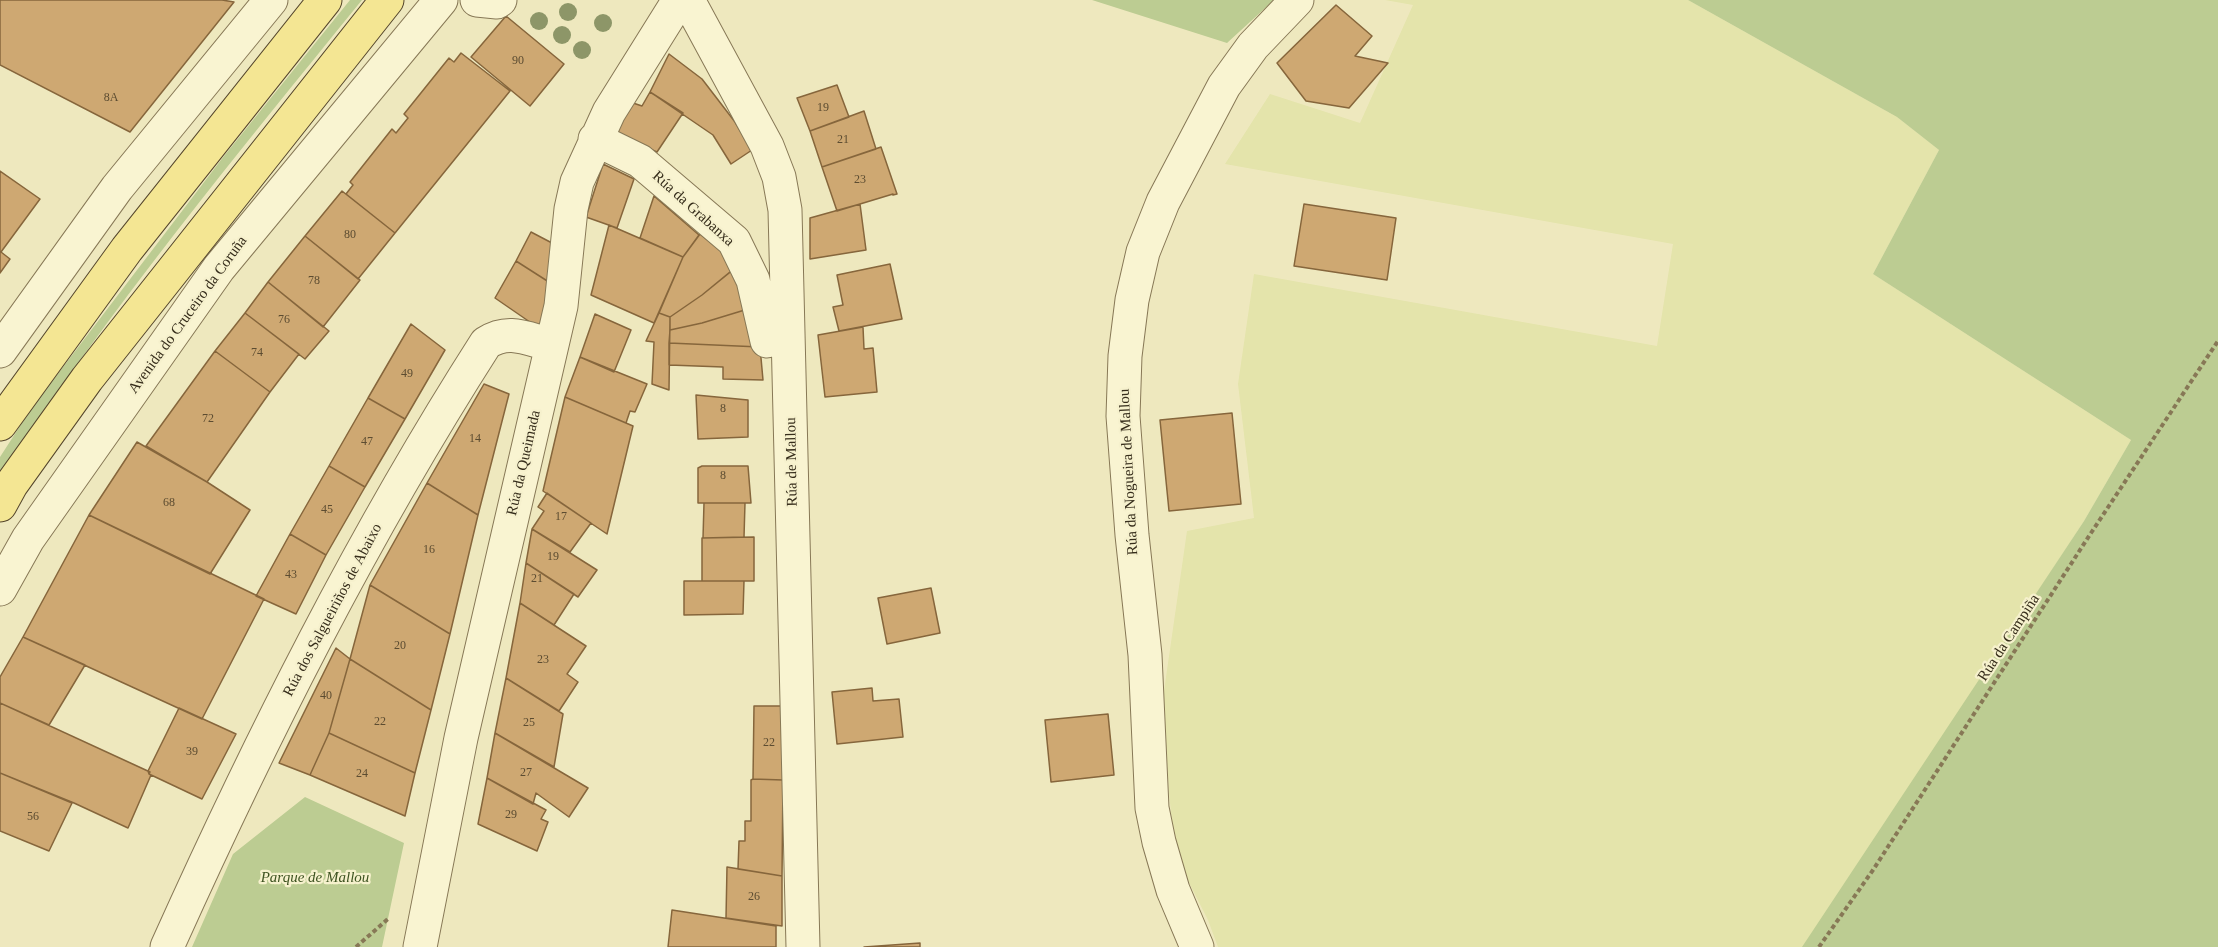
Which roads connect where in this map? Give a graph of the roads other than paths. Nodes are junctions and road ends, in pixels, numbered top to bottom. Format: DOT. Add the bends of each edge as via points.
graph roads {
  1 [pos="271,0"];
  2 [pos="325,0"];
  3 [pos="387,0"];
  4 [pos="441,0"];
  5 [pos="477,0"];
  6 [pos="500,0"];
  7 [pos="679,0"];
  8 [pos="688,0"];
  9 [pos="1297,0"];
  10 [pos="595,139"];
  11 [pos="767,341"];
  12 [pos="552,345"];
  13 [pos="0,351"];
  14 [pos="0,424"];
  15 [pos="0,505"];
  16 [pos="0,589"];
  17 [pos="167,947"];
  18 [pos="420,947"];
  19 [pos="802,947"];
  20 [pos="1197,947"];
  1 -- 13 [label="street" via="117,189"];
  2 -- 14 [label="main road" via="127,249"];
  3 -- 15 [label="main road" via="87,379"];
  4 -- 16 [label="street, Avenida do Cruceiro da Coruña" via="219,268 28,539"];
  5 -- 6 [label="street"];
  7 -- 10 [label="street, Rúa da Queimada"];
  8 -- 19 [label="street, Rúa de Mallou" via="767,146 779,177 785,210"];
  9 -- 20 [label="street, Rúa da Nogueira de Mallou" via="1253,46 1224,86 1163,202 1143,252 1131,300 1125,356 1131,536 1145,655 1152,808 1173,890"];
  10 -- 11 [label="street, Rúa da Grabanxa" via="640,161 734,241 753,280"];
  10 -- 12 [label="street, Rúa da Queimada" via="571,209 562,296"];
  12 -- 17 [label="street, Rúa dos Salgueiriños de Abaixo" via="511,335 497,336 486,344 338,597 225,819"];
  12 -- 18 [label="street, Rúa da Queimada" via="460,738"];
}
